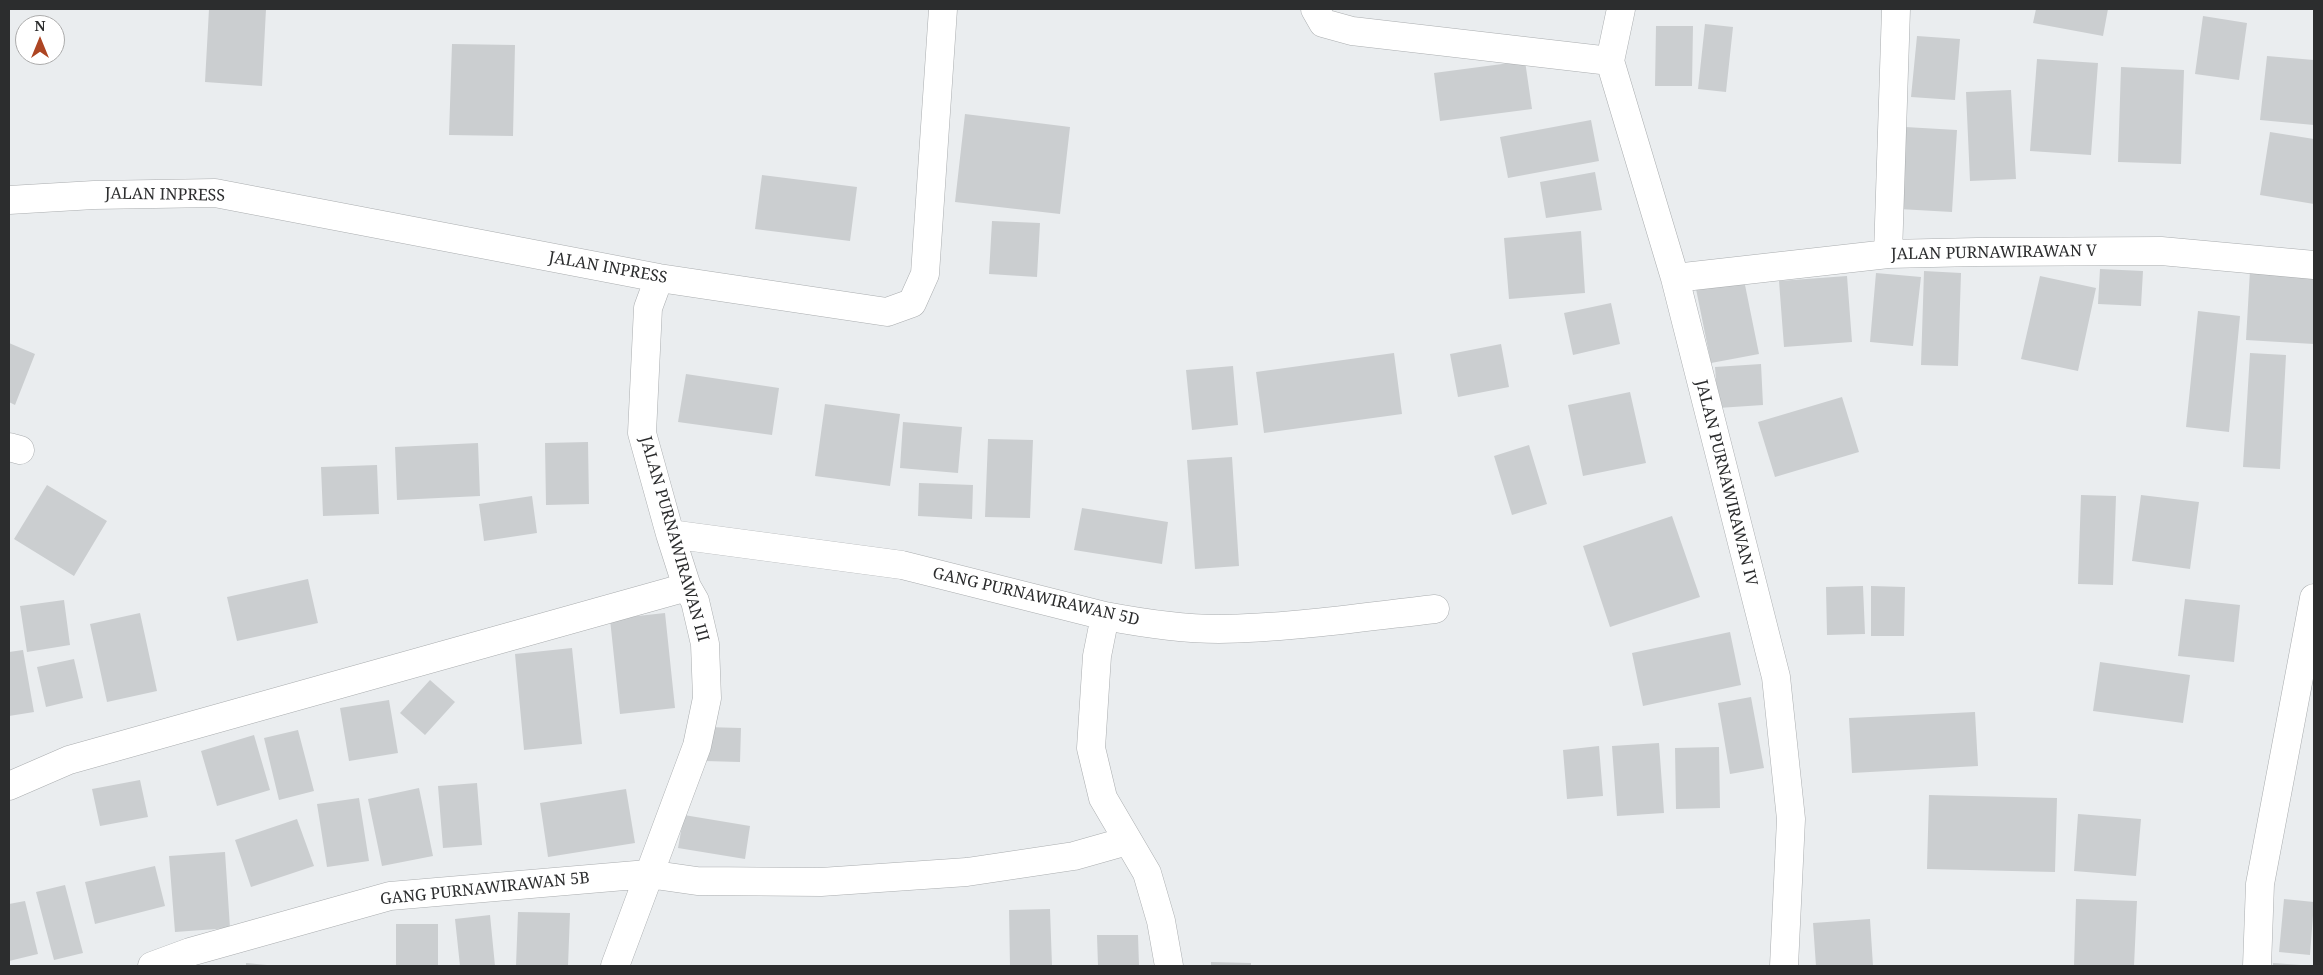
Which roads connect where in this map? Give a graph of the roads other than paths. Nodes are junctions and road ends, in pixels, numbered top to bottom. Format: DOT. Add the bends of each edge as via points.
graph roads {
  1 [pos="943,9"];
  2 [pos="1315,9"];
  3 [pos="1621,9"];
  4 [pos="1896,9"];
  5 [pos="1610,61"];
  6 [pos="9,200"];
  7 [pos="1888,254"];
  8 [pos="2314,265"];
  9 [pos="659,278"];
  10 [pos="1675,278"];
  11 [pos="670,534"];
  12 [pos="687,588"];
  13 [pos="2314,598"];
  14 [pos="1435,609"];
  15 [pos="1105,616"];
  16 [pos="9,786"];
  17 [pos="1127,841"];
  18 [pos="648,874"];
  19 [pos="152,966"];
  20 [pos="614,966"];
  21 [pos="1169,966"];
  22 [pos="1784,966"];
  23 [pos="2257,966"];
  1 -- 9 [label="street, JALAN INPRESS" via="925,274 912,303 887,312"];
  2 -- 5 [label="street" via="1323,22 1352,31"];
  3 -- 5 [label="street, JALAN PURNAWIRAWAN IV"];
  4 -- 7 [label="street"];
  5 -- 10 [label="street, JALAN PURNAWIRAWAN IV"];
  6 -- 9 [label="street, JALAN INPRESS" via="215,193"];
  7 -- 8 [label="street, JALAN PURNAWIRAWAN V" via="2162,251"];
  7 -- 10 [label="street, JALAN PURNAWIRAWAN V"];
  9 -- 11 [label="street, JALAN PURNAWIRAWAN III" via="648,308 642,433"];
  10 -- 22 [label="street, JALAN PURNAWIRAWAN IV" via="1776,677 1791,819"];
  11 -- 12 [label="street, JALAN PURNAWIRAWAN III"];
  11 -- 15 [label="street, GANG PURNAWIRAWAN 5D" via="902,565"];
  12 -- 16 [label="street" via="68,760"];
  12 -- 18 [label="street, JALAN PURNAWIRAWAN III" via="695,601 705,644 707,698 697,746"];
  13 -- 23 [label="street" via="2260,884"];
  14 -- 15 [label="street, GANG PURNAWIRAWAN 5D" via="1306,624 1217,629"];
  15 -- 17 [label="street" via="1097,656 1091,748 1103,798"];
  17 -- 18 [label="street, GANG PURNAWIRAWAN 5B" via="1074,856 967,872 821,882 697,881"];
  17 -- 21 [label="street" via="1146,873 1161,921"];
  18 -- 19 [label="street, GANG PURNAWIRAWAN 5B" via="390,896 190,952"];
  18 -- 20 [label="street, JALAN PURNAWIRAWAN III"];
}
